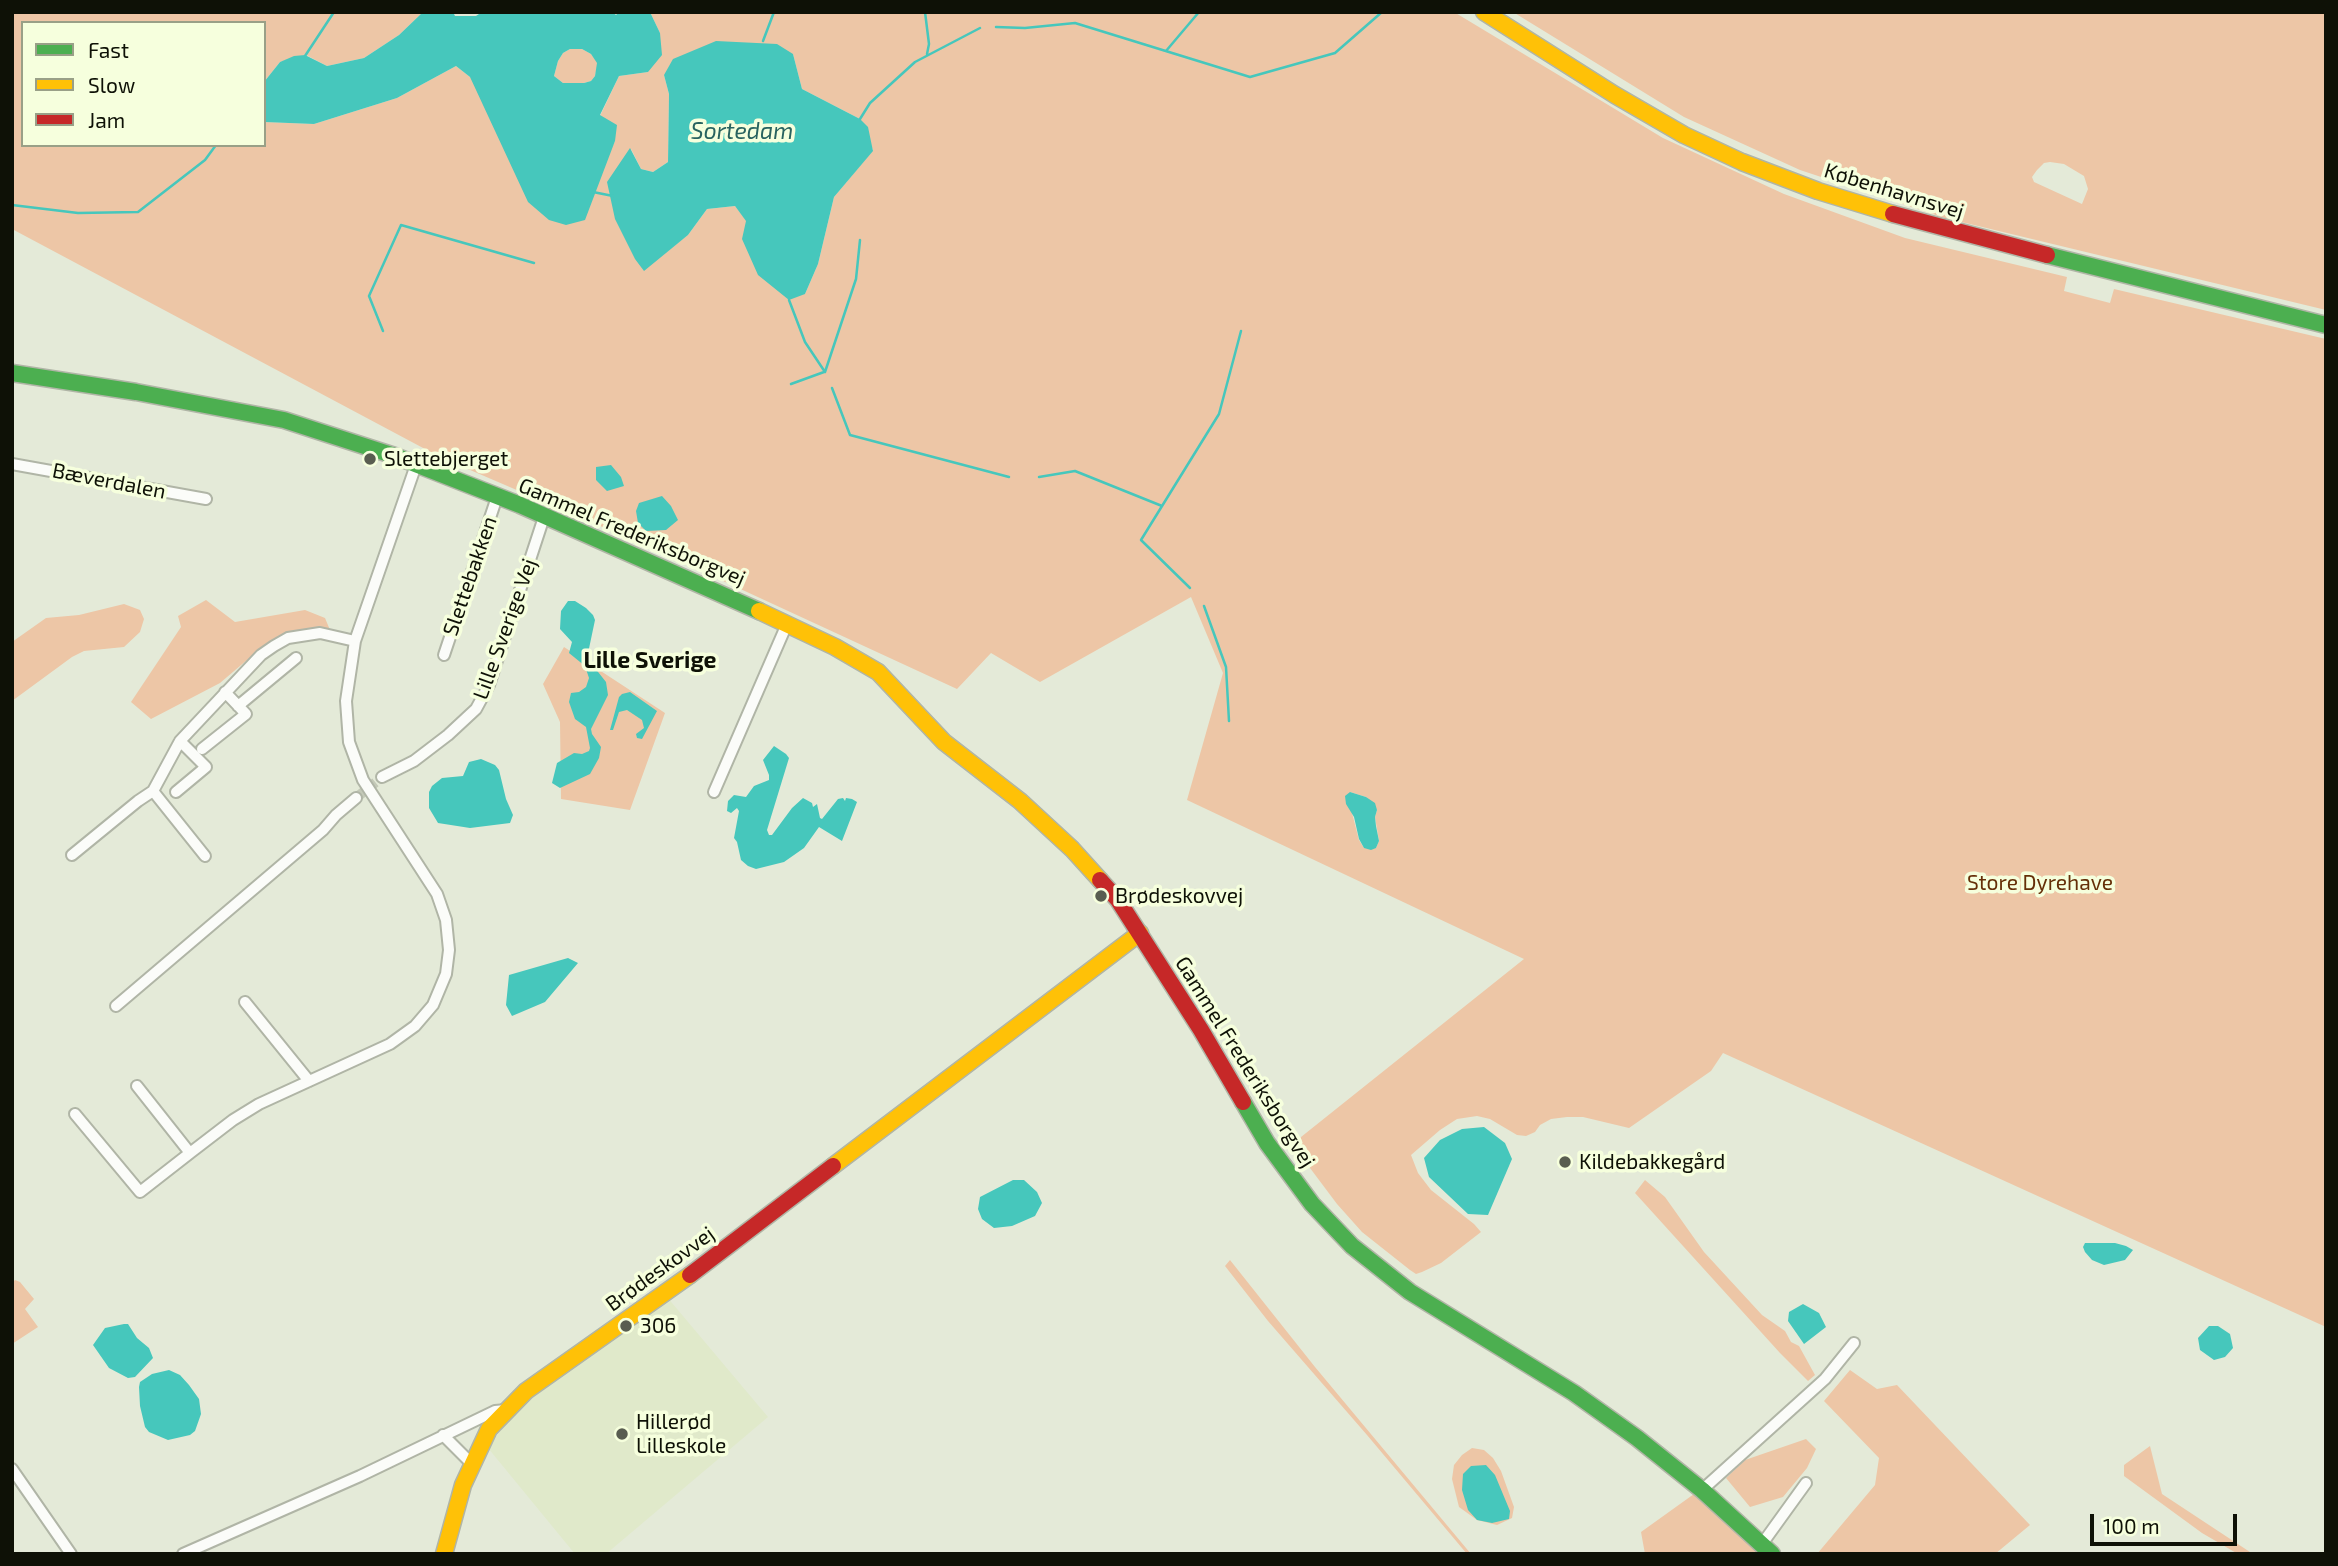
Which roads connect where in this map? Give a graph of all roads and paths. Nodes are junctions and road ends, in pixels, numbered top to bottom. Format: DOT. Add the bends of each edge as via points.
graph roads {
  1 [pos="1484,12"];
  2 [pos="2326,325"];
  3 [pos="12,373"];
  4 [pos="12,464"];
  5 [pos="416,465"];
  6 [pos="497,497"];
  7 [pos="206,499"];
  8 [pos="544,517"];
  9 [pos="787,624"];
  10 [pos="355,641"];
  11 [pos="444,656"];
  12 [pos="296,658"];
  13 [pos="225,692"];
  14 [pos="238,706"];
  15 [pos="180,741"];
  16 [pos="202,749"];
  17 [pos="382,777"];
  18 [pos="153,791"];
  19 [pos="176,792"];
  20 [pos="714,792"];
  21 [pos="356,798"];
  22 [pos="72,855"];
  23 [pos="205,856"];
  24 [pos="1140,933"];
  25 [pos="245,1002"];
  26 [pos="116,1006"];
  27 [pos="309,1082"];
  28 [pos="137,1086"];
  29 [pos="75,1114"];
  30 [pos="190,1153"];
  31 [pos="1854,1343"];
  32 [pos="506,1410"];
  33 [pos="443,1435"];
  34 [pos="471,1463"];
  35 [pos="12,1469"];
  36 [pos="1806,1483"];
  37 [pos="1702,1490"];
  38 [pos="1767,1549"];
  39 [pos="71,1554"];
  40 [pos="183,1554"];
  41 [pos="444,1554"];
  1 -- 2 [label="street, Københavnsvej" via="1684,135 1818,191 1911,220"];
  3 -- 5 [label="street, Gammel Frederiksborgvej" via="284,420"];
  4 -- 7 [label="street, Bæverdalen"];
  5 -- 6 [label="street, Gammel Frederiksborgvej"];
  5 -- 10 [label="street"];
  6 -- 8 [label="street, Gammel Frederiksborgvej"];
  6 -- 11 [label="street, Slettebakken"];
  8 -- 9 [label="street, Gammel Frederiksborgvej"];
  8 -- 17 [label="street, Lille Sverige Vej" via="489,685 476,709 414,761"];
  9 -- 20 [label="street"];
  9 -- 24 [label="street, Gammel Frederiksborgvej" via="858,659 887,680 944,742 1072,849 1118,900"];
  10 -- 13 [label="street" via="320,633 288,638 261,655"];
  10 -- 27 [label="street" via="346,701 355,761 373,798 437,894 449,950 446,974 433,1005 415,1027 390,1044"];
  12 -- 14 [label="street"];
  13 -- 14 [label="street"];
  13 -- 15 [label="street"];
  14 -- 16 [label="street" via="246,714"];
  15 -- 18 [label="street"];
  15 -- 19 [label="street" via="206,767"];
  18 -- 22 [label="street"];
  18 -- 23 [label="street"];
  21 -- 26 [label="street"];
  24 -- 32 [label="street, Brødeskovvej"];
  24 -- 37 [label="street, Gammel Frederiksborgvej" via="1267,1143 1312,1204 1352,1245 1409,1292 1574,1393"];
  25 -- 27 [label="street"];
  27 -- 30 [label="street" via="259,1104"];
  28 -- 30 [label="street"];
  29 -- 30 [label="street" via="140,1192"];
  31 -- 37 [label="street" via="1825,1379"];
  32 -- 33 [label="street, Brødeskovvej"];
  32 -- 34 [label="street, Brødeskovvej" via="489,1429"];
  33 -- 34 [label="street"];
  33 -- 40 [label="street, Brødeskovvej"];
  34 -- 41 [label="street, Brødeskovvej"];
  35 -- 39 [label="street"];
  36 -- 38 [label="street, Gammel Frederiksborgvej"];
  37 -- 38 [label="street, Gammel Frederiksborgvej"];
}
